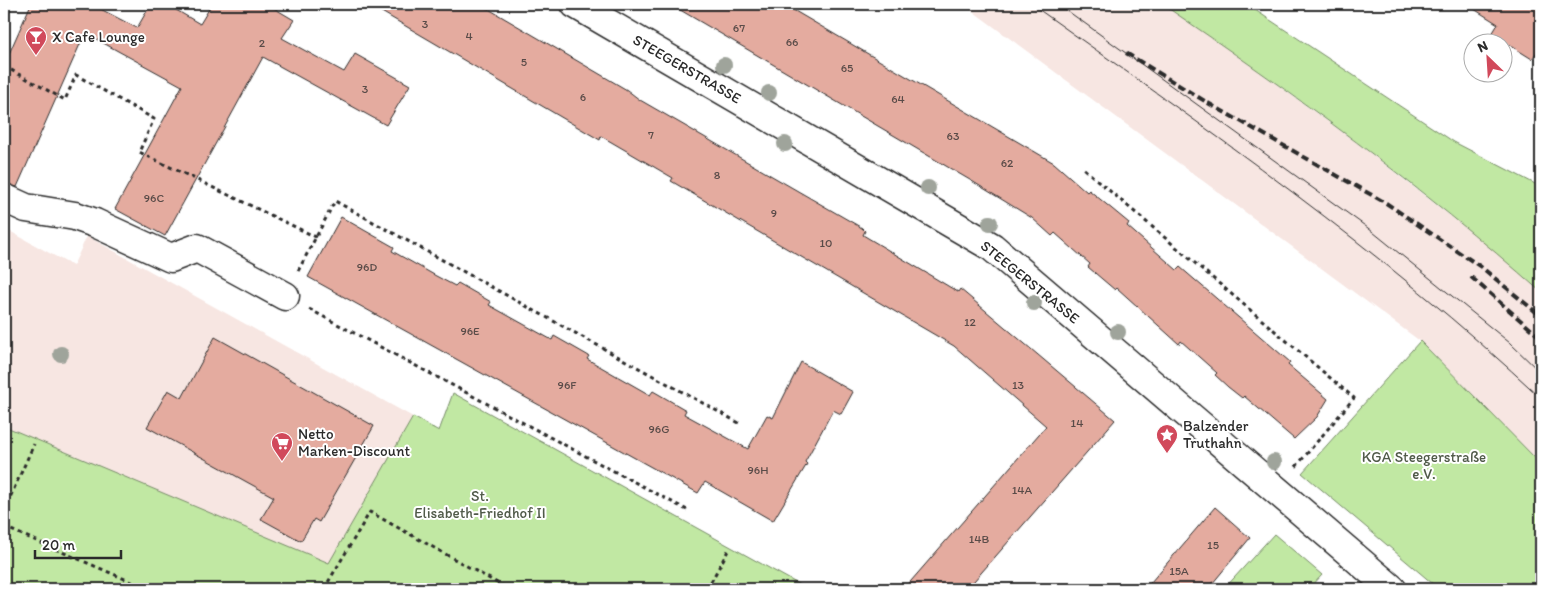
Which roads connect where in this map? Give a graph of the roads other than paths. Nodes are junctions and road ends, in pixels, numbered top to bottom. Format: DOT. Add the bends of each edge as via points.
graph roads {
  1 [pos="575,4"];
  2 [pos="4,198"];
  3 [pos="284,296"];
  4 [pos="1392,589"];
  1 -- 4 [label="street, STEEGERSTRASSE" via="992,247"];
  2 -- 3 [label="street" via="26,208 75,216 95,223 171,258 197,248"];
}
